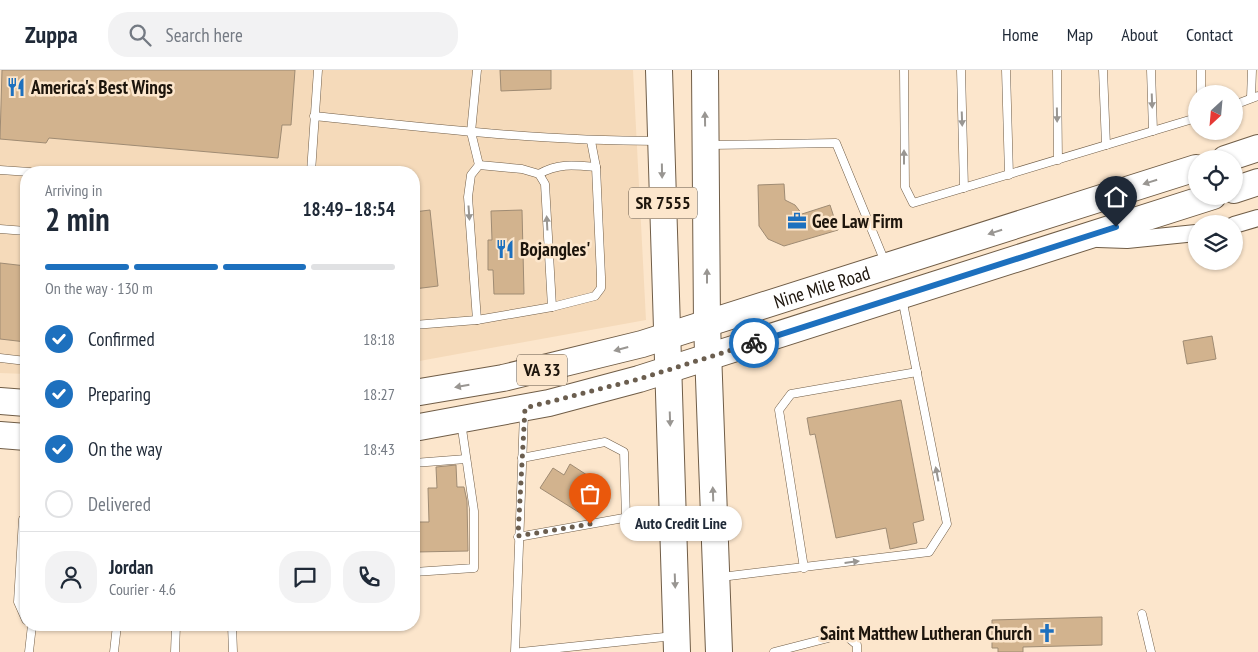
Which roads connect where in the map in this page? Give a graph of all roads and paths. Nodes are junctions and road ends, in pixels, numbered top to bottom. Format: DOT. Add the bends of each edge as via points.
graph roads {
  1 [pos="318,70"];
  2 [pos="477,70"];
  3 [pos="660,70"];
  4 [pos="705,70"];
  5 [pos="904,70"];
  6 [pos="960,70"];
  7 [pos="1006,70"];
  8 [pos="1057,70"];
  9 [pos="1104,70"];
  10 [pos="1151,70"];
  11 [pos="1200,70"];
  12 [pos="1252,70"];
  13 [pos="1201,85"];
  14 [pos="1254,97"];
  15 [pos="314,116"];
  16 [pos="1188,120"];
  17 [pos="1153,131"];
  18 [pos="471,132"];
  19 [pos="591,141"];
  20 [pos="662,141"];
  21 [pos="706,145"];
  22 [pos="1106,145"];
  23 [pos="1258,148"];
  24 [pos="1243,153"];
  25 [pos="1058,160"];
  26 [pos="478,165"];
  27 [pos="311,166"];
  28 [pos="596,167"];
  29 [pos="0,170"];
  30 [pos="20,171"];
  31 [pos="1188,171"];
  32 [pos="540,174"];
  33 [pos="1009,175"];
  34 [pos="1258,182"];
  35 [pos="1243,187"];
  36 [pos="964,188"];
  37 [pos="1188,204"];
  38 [pos="1258,218"];
  39 [pos="1243,222"];
  40 [pos="0,229"];
  41 [pos="20,231"];
  42 [pos="1188,234"];
  43 [pos="1083,238"];
  44 [pos="887,266"];
  45 [pos="902,296"];
  46 [pos="552,307"];
  47 [pos="477,320"];
  48 [pos="707,324"];
  49 [pos="420,325"];
  50 [pos="668,336"];
  51 [pos="709,357"];
  52 [pos="0,358"];
  53 [pos="20,360"];
  54 [pos="668,370"];
  55 [pos="917,372"];
  56 [pos="420,392"];
  57 [pos="0,401"];
  58 [pos="20,403"];
  59 [pos="525,408"];
  60 [pos="461,420"];
  61 [pos="420,434"];
  62 [pos="0,435"];
  63 [pos="20,437"];
  64 [pos="522,458"];
  65 [pos="466,459"];
  66 [pos="420,462"];
  67 [pos="673,509"];
  68 [pos="626,518"];
  69 [pos="518,536"];
  70 [pos="804,568"];
  71 [pos="420,572"];
  72 [pos="20,574"];
  73 [pos="716,578"];
  74 [pos="20,606"];
  75 [pos="1142,614"];
  76 [pos="31,631"];
  77 [pos="116,631"];
  78 [pos="176,631"];
  79 [pos="232,631"];
  80 [pos="676,644"];
  81 [pos="29,652"];
  82 [pos="114,652"];
  83 [pos="174,652"];
  84 [pos="233,652"];
  85 [pos="515,652"];
  86 [pos="521,652"];
  87 [pos="718,652"];
  88 [pos="774,652"];
  89 [pos="857,652"];
  90 [pos="1151,652"];
  1 -- 15 [label="lane"];
  2 -- 18 [label="lane"];
  3 -- 20 [label="main road, SR 7555"];
  21 -- 4 [label="main road, one-way"];
  36 -- 5 [label="lane, one-way" via="913,203 905,187"];
  6 -- 36 [label="lane, one-way"];
  7 -- 33 [label="lane"];
  8 -- 25 [label="lane, one-way"];
  9 -- 22 [label="lane"];
  10 -- 17 [label="lane, one-way"];
  11 -- 13 [label="lane"];
  12 -- 14 [label="lane"];
  15 -- 18 [label="lane"];
  15 -- 27 [label="lane"];
  16 -- 17 [label="lane"];
  17 -- 22 [label="lane"];
  18 -- 19 [label="lane"];
  18 -- 26 [label="lane"];
  19 -- 20 [label="lane"];
  19 -- 28 [label="lane"];
  20 -- 50 [label="main road, SR 7555, one-way"];
  21 -- 44 [label="lane" via="836,143"];
  48 -- 21 [label="main road, one-way"];
  22 -- 25 [label="lane"];
  23 -- 24 [label="main road"];
  25 -- 33 [label="lane"];
  26 -- 32 [label="lane"];
  26 -- 47 [label="lane, one-way" via="471,175 468,196"];
  28 -- 32 [label="lane" via="568,164"];
  28 -- 46 [label="lane" via="601,288 595,296"];
  29 -- 30 [label="lane"];
  31 -- 44 [label="main road, Nine Mile Road / VA 33, one-way"];
  46 -- 32 [label="lane, one-way" via="545,184"];
  33 -- 36 [label="lane"];
  34 -- 35 [label="main road"];
  37 -- 43 [label="main road, Nine Mile Road / VA 33"];
  38 -- 39 [label="street"];
  40 -- 41 [label="lane"];
  42 -- 43 [label="street" via="1127,240"];
  43 -- 45 [label="main road, Nine Mile Road / VA 33"];
  44 -- 48 [label="main road, Nine Mile Road / VA 33"];
  45 -- 51 [label="main road, Nine Mile Road / VA 33"];
  45 -- 55 [label="lane"];
  46 -- 47 [label="lane"];
  47 -- 49 [label="lane"];
  48 -- 50 [label="main road, Nine Mile Road / VA 33"];
  48 -- 51 [label="main road"];
  50 -- 54 [label="main road"];
  50 -- 56 [label="main road, Nine Mile Road / VA 33, one-way" via="521,374"];
  51 -- 54 [label="main road, Nine Mile Road / VA 33"];
  73 -- 51 [label="main road, one-way"];
  52 -- 53 [label="lane"];
  54 -- 59 [label="main road, Nine Mile Road / VA 33"];
  54 -- 67 [label="main road, one-way"];
  55 -- 70 [label="lane" via="791,394 779,410"];
  70 -- 55 [label="lane, one-way" via="929,552 947,524"];
  57 -- 58 [label="main road"];
  59 -- 60 [label="main road, Nine Mile Road / VA 33"];
  59 -- 64 [label="lane"];
  60 -- 61 [label="main road, Nine Mile Road / VA 33"];
  60 -- 65 [label="lane"];
  62 -- 63 [label="main road"];
  64 -- 68 [label="lane" via="604,442 624,452"];
  64 -- 69 [label="lane"];
  65 -- 66 [label="lane"];
  65 -- 71 [label="lane" via="474,510 474,568"];
  67 -- 68 [label="lane"];
  67 -- 80 [label="main road, one-way"];
  68 -- 69 [label="lane"];
  69 -- 85 [label="lane"];
  70 -- 73 [label="lane"];
  72 -- 74 [label="lane"];
  73 -- 87 [label="main road"];
  75 -- 90 [label="lane"];
  76 -- 81 [label="lane"];
  77 -- 82 [label="lane"];
  78 -- 83 [label="lane"];
  79 -- 84 [label="lane"];
  80 -- 86 [label="lane"];
  88 -- 89 [label="lane" via="844,634 857,645"];
}
